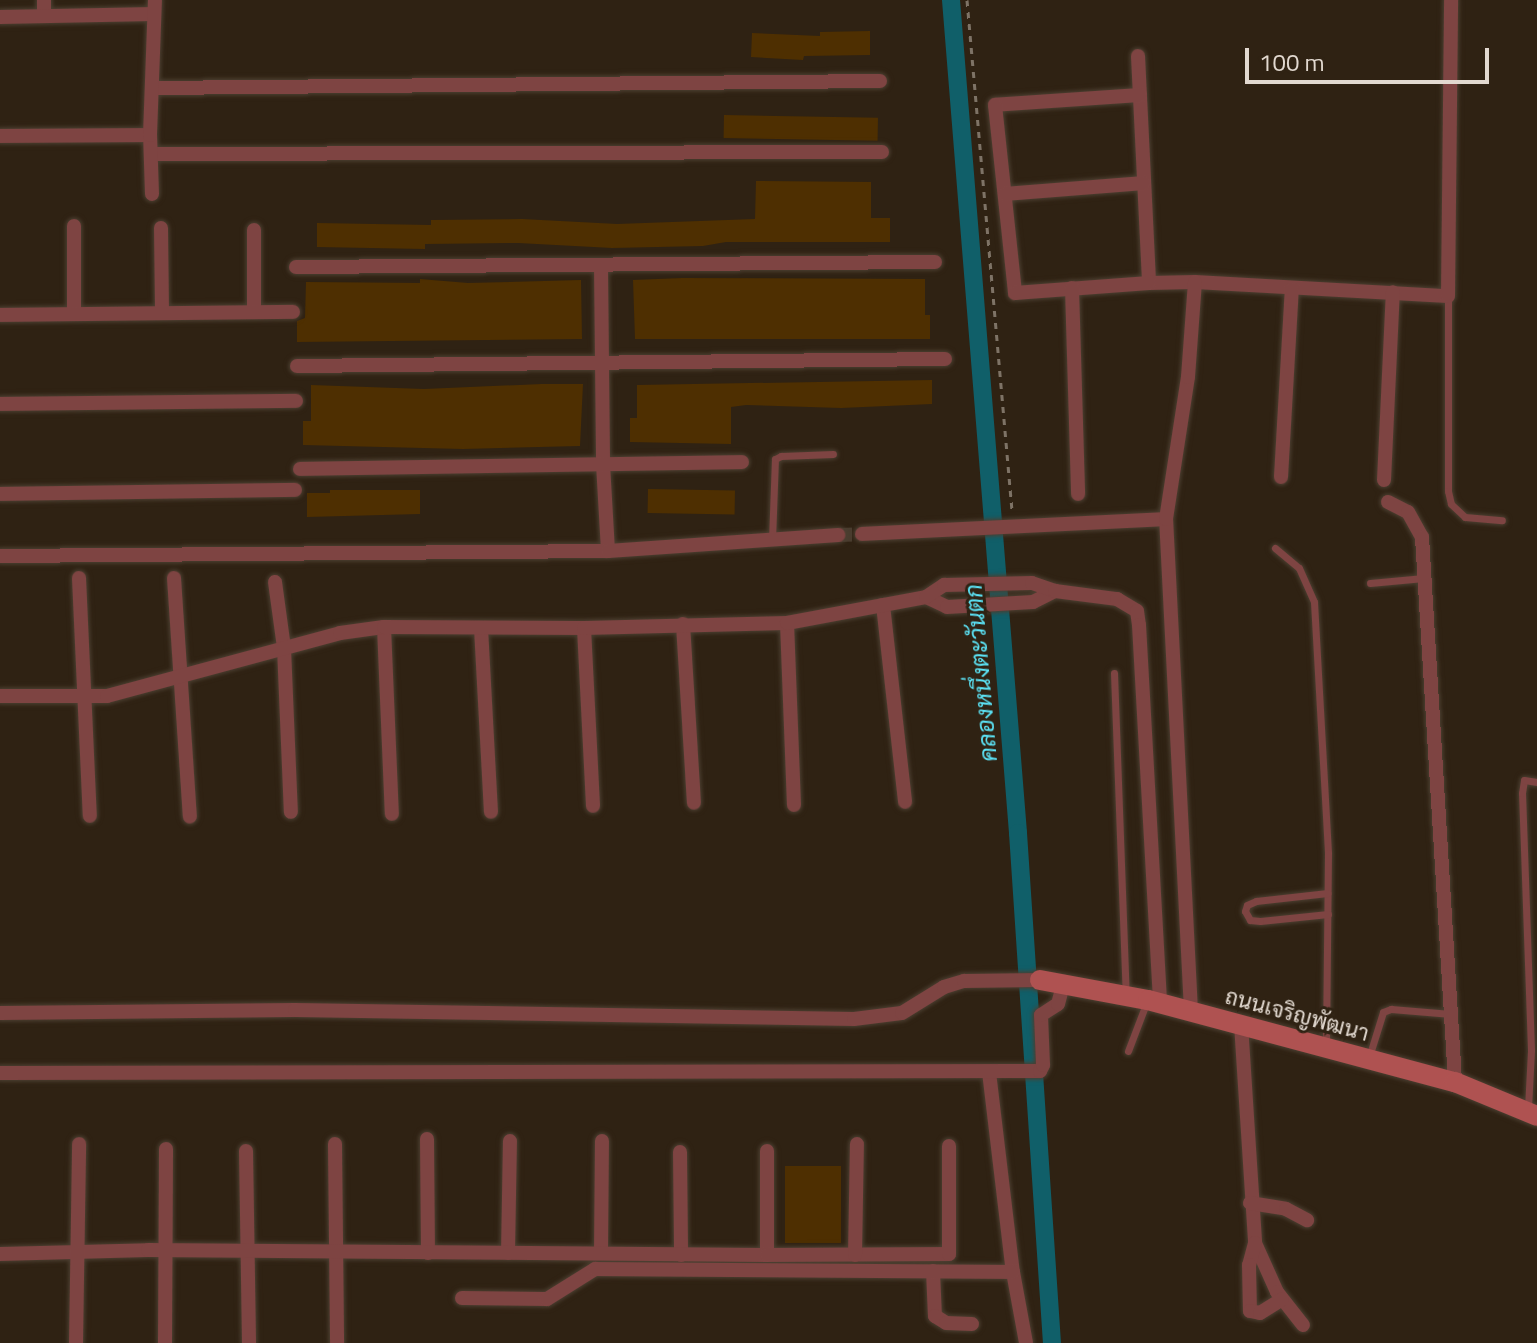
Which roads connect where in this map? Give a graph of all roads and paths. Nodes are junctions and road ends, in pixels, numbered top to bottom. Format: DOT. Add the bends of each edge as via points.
graph roads {
  1 [pos="44,0"];
  2 [pos="967,0"];
  3 [pos="1451,0"];
  4 [pos="154,7"];
  5 [pos="44,16"];
  6 [pos="0,17"];
  7 [pos="1138,56"];
  8 [pos="880,81"];
  9 [pos="152,88"];
  10 [pos="1140,95"];
  11 [pos="150,135"];
  12 [pos="0,136"];
  13 [pos="882,152"];
  14 [pos="151,154"];
  15 [pos="1144,183"];
  16 [pos="152,194"];
  17 [pos="1005,194"];
  18 [pos="74,226"];
  19 [pos="161,228"];
  20 [pos="254,230"];
  21 [pos="935,262"];
  22 [pos="601,266"];
  23 [pos="296,267"];
  24 [pos="1195,282"];
  25 [pos="1149,283"];
  26 [pos="1072,288"];
  27 [pos="1292,289"];
  28 [pos="1393,292"];
  29 [pos="1448,296"];
  30 [pos="254,312"];
  31 [pos="293,312"];
  32 [pos="162,313"];
  33 [pos="74,314"];
  34 [pos="0,315"];
  35 [pos="945,359"];
  36 [pos="602,365"];
  37 [pos="297,366"];
  38 [pos="296,401"];
  39 [pos="0,404"];
  40 [pos="833,454"];
  41 [pos="742,462"];
  42 [pos="603,464"];
  43 [pos="300,469"];
  44 [pos="1281,477"];
  45 [pos="1384,480"];
  46 [pos="295,490"];
  47 [pos="0,494"];
  48 [pos="1078,494"];
  49 [pos="1388,502"];
  50 [pos="1166,519"];
  51 [pos="1502,520"];
  52 [pos="1014,526"];
  53 [pos="862,534"];
  54 [pos="838,535"];
  55 [pos="772,540"];
  56 [pos="1275,548"];
  57 [pos="608,551"];
  58 [pos="0,556"];
  59 [pos="79,578"];
  60 [pos="174,578"];
  61 [pos="1425,578"];
  62 [pos="275,582"];
  63 [pos="1370,583"];
  64 [pos="1055,591"];
  65 [pos="926,597"];
  66 [pos="883,605"];
  67 [pos="787,623"];
  68 [pos="683,624"];
  69 [pos="384,627"];
  70 [pos="481,628"];
  71 [pos="584,628"];
  72 [pos="284,648"];
  73 [pos="1114,673"];
  74 [pos="183,677"];
  75 [pos="0,696"];
  76 [pos="85,696"];
  77 [pos="1537,782"];
  78 [pos="905,802"];
  79 [pos="694,803"];
  80 [pos="794,805"];
  81 [pos="593,806"];
  82 [pos="291,812"];
  83 [pos="491,812"];
  84 [pos="392,814"];
  85 [pos="90,816"];
  86 [pos="190,816"];
  87 [pos="1328,893"];
  88 [pos="1328,914"];
  89 [pos="1040,980"];
  90 [pos="1064,982"];
  91 [pos="1126,995"];
  92 [pos="1154,1002"];
  93 [pos="1191,1011"];
  94 [pos="0,1013"];
  95 [pos="1451,1014"];
  96 [pos="1241,1024"];
  97 [pos="1326,1048"];
  98 [pos="1128,1051"];
  99 [pos="1369,1059"];
  100 [pos="994,1072"];
  101 [pos="0,1073"];
  102 [pos="1455,1082"];
  103 [pos="1532,1113"];
  104 [pos="427,1139"];
  105 [pos="510,1141"];
  106 [pos="602,1141"];
  107 [pos="79,1144"];
  108 [pos="335,1144"];
  109 [pos="857,1144"];
  110 [pos="949,1146"];
  111 [pos="166,1149"];
  112 [pos="246,1151"];
  113 [pos="767,1151"];
  114 [pos="680,1152"];
  115 [pos="1250,1203"];
  116 [pos="1307,1220"];
  117 [pos="1255,1243"];
  118 [pos="164,1250"];
  119 [pos="249,1251"];
  120 [pos="77,1252"];
  121 [pos="334,1252"];
  122 [pos="428,1253"];
  123 [pos="508,1253"];
  124 [pos="601,1253"];
  125 [pos="0,1254"];
  126 [pos="681,1255"];
  127 [pos="767,1255"];
  128 [pos="855,1255"];
  129 [pos="933,1271"];
  130 [pos="1013,1272"];
  131 [pos="462,1298"];
  132 [pos="1282,1299"];
  133 [pos="972,1324"];
  134 [pos="1303,1325"];
  135 [pos="76,1343"];
  136 [pos="165,1343"];
  137 [pos="249,1343"];
  138 [pos="337,1343"];
  139 [pos="1026,1343"];
  1 -- 5 [label="street"];
  2 -- 52 [label="path"];
  3 -- 29 [label="street"];
  4 -- 5 [label="street"];
  4 -- 9 [label="street"];
  5 -- 6 [label="street"];
  7 -- 10 [label="street"];
  8 -- 9 [label="street"];
  9 -- 11 [label="street"];
  10 -- 15 [label="street"];
  10 -- 17 [label="street" via="995,105"];
  11 -- 12 [label="street"];
  11 -- 14 [label="street"];
  13 -- 14 [label="street"];
  14 -- 16 [label="street"];
  15 -- 17 [label="street"];
  15 -- 25 [label="street"];
  17 -- 26 [label="street" via="1015,293"];
  18 -- 33 [label="street"];
  19 -- 32 [label="street"];
  20 -- 30 [label="street"];
  21 -- 22 [label="street"];
  22 -- 23 [label="street"];
  22 -- 36 [label="street"];
  24 -- 25 [label="street"];
  24 -- 27 [label="street"];
  24 -- 50 [label="street" via="1188,377"];
  25 -- 26 [label="street"];
  26 -- 48 [label="street"];
  27 -- 28 [label="street"];
  27 -- 44 [label="street"];
  28 -- 29 [label="street"];
  28 -- 45 [label="street"];
  29 -- 51 [label="lane" via="1451,504 1465,517"];
  30 -- 31 [label="street"];
  30 -- 32 [label="street"];
  32 -- 33 [label="street"];
  33 -- 34 [label="street"];
  35 -- 36 [label="street"];
  36 -- 37 [label="street"];
  36 -- 42 [label="street"];
  38 -- 39 [label="street"];
  40 -- 55 [label="lane" via="775,459"];
  41 -- 42 [label="street"];
  42 -- 43 [label="street"];
  42 -- 57 [label="street"];
  46 -- 47 [label="street"];
  49 -- 61 [label="street" via="1416,523"];
  50 -- 52 [label="street"];
  50 -- 93 [label="street"];
  52 -- 53 [label="street"];
  54 -- 55 [label="street"];
  55 -- 57 [label="street"];
  56 -- 87 [label="lane" via="1299,568 1314,602"];
  57 -- 58 [label="street"];
  59 -- 76 [label="street"];
  60 -- 74 [label="street"];
  61 -- 63 [label="lane"];
  61 -- 95 [label="street"];
  62 -- 72 [label="street"];
  64 -- 65 [label="street" via="1033,602 947,607"];
  64 -- 65 [label="street" via="1032,583 944,585"];
  64 -- 92 [label="street" via="1117,599 1137,611"];
  65 -- 66 [label="street"];
  66 -- 67 [label="street"];
  66 -- 78 [label="street"];
  67 -- 68 [label="street"];
  67 -- 80 [label="street"];
  68 -- 71 [label="street"];
  68 -- 79 [label="street"];
  69 -- 70 [label="street"];
  69 -- 72 [label="street"];
  69 -- 84 [label="street"];
  70 -- 71 [label="street"];
  70 -- 83 [label="street"];
  71 -- 81 [label="street"];
  72 -- 74 [label="street"];
  72 -- 82 [label="street"];
  73 -- 91 [label="lane"];
  74 -- 76 [label="street" via="107,696"];
  74 -- 86 [label="street"];
  75 -- 76 [label="street"];
  76 -- 85 [label="street"];
  77 -- 103 [label="lane" via="1524,780 1522,793"];
  87 -- 88 [label="lane"];
  87 -- 88 [label="lane" via="1256,901 1245,911 1250,920 1260,921"];
  88 -- 97 [label="lane"];
  89 -- 90 [label="street, ถนนเจริญพัฒนา"];
  89 -- 94 [label="street" via="964,981 884,1018 295,1010"];
  90 -- 91 [label="street, ถนนเจริญพัฒนา"];
  90 -- 100 [label="street" via="1058,1004 1041,1015 1043,1068"];
  91 -- 92 [label="street, ถนนเจริญพัฒนา"];
  92 -- 93 [label="street, ถนนเจริญพัฒนา"];
  92 -- 98 [label="lane"];
  93 -- 96 [label="street, ถนนเจริญพัฒนา"];
  95 -- 99 [label="lane" via="1383,1012"];
  95 -- 102 [label="street"];
  96 -- 97 [label="street, ถนนเจริญพัฒนา"];
  96 -- 115 [label="street"];
  97 -- 99 [label="street, ถนนเจริญพัฒนา"];
  99 -- 102 [label="street, ถนนเจริญพัฒนา"];
  100 -- 101 [label="street"];
  100 -- 130 [label="street"];
  102 -- 103 [label="street, ถนนเจริญพัฒนา"];
  104 -- 122 [label="street"];
  105 -- 123 [label="street"];
  106 -- 124 [label="street"];
  107 -- 120 [label="street"];
  108 -- 121 [label="street"];
  109 -- 128 [label="street"];
  110 -- 128 [label="street" via="949,1254"];
  111 -- 118 [label="street"];
  112 -- 119 [label="street"];
  113 -- 127 [label="street"];
  114 -- 126 [label="street"];
  115 -- 116 [label="street" via="1286,1209"];
  115 -- 117 [label="street"];
  117 -- 132 [label="street"];
  117 -- 132 [label="street" via="1249,1265 1250,1311 1260,1313"];
  118 -- 119 [label="street"];
  118 -- 120 [label="street"];
  118 -- 136 [label="street"];
  119 -- 121 [label="street"];
  119 -- 137 [label="street"];
  120 -- 125 [label="street"];
  120 -- 135 [label="street"];
  121 -- 122 [label="street"];
  121 -- 138 [label="street"];
  122 -- 123 [label="street"];
  123 -- 124 [label="street"];
  124 -- 126 [label="street"];
  126 -- 127 [label="street"];
  127 -- 128 [label="street"];
  129 -- 130 [label="street"];
  129 -- 131 [label="street" via="595,1269 547,1299"];
  129 -- 133 [label="street" via="935,1316 946,1323"];
  130 -- 139 [label="street"];
  132 -- 134 [label="street"];
}
